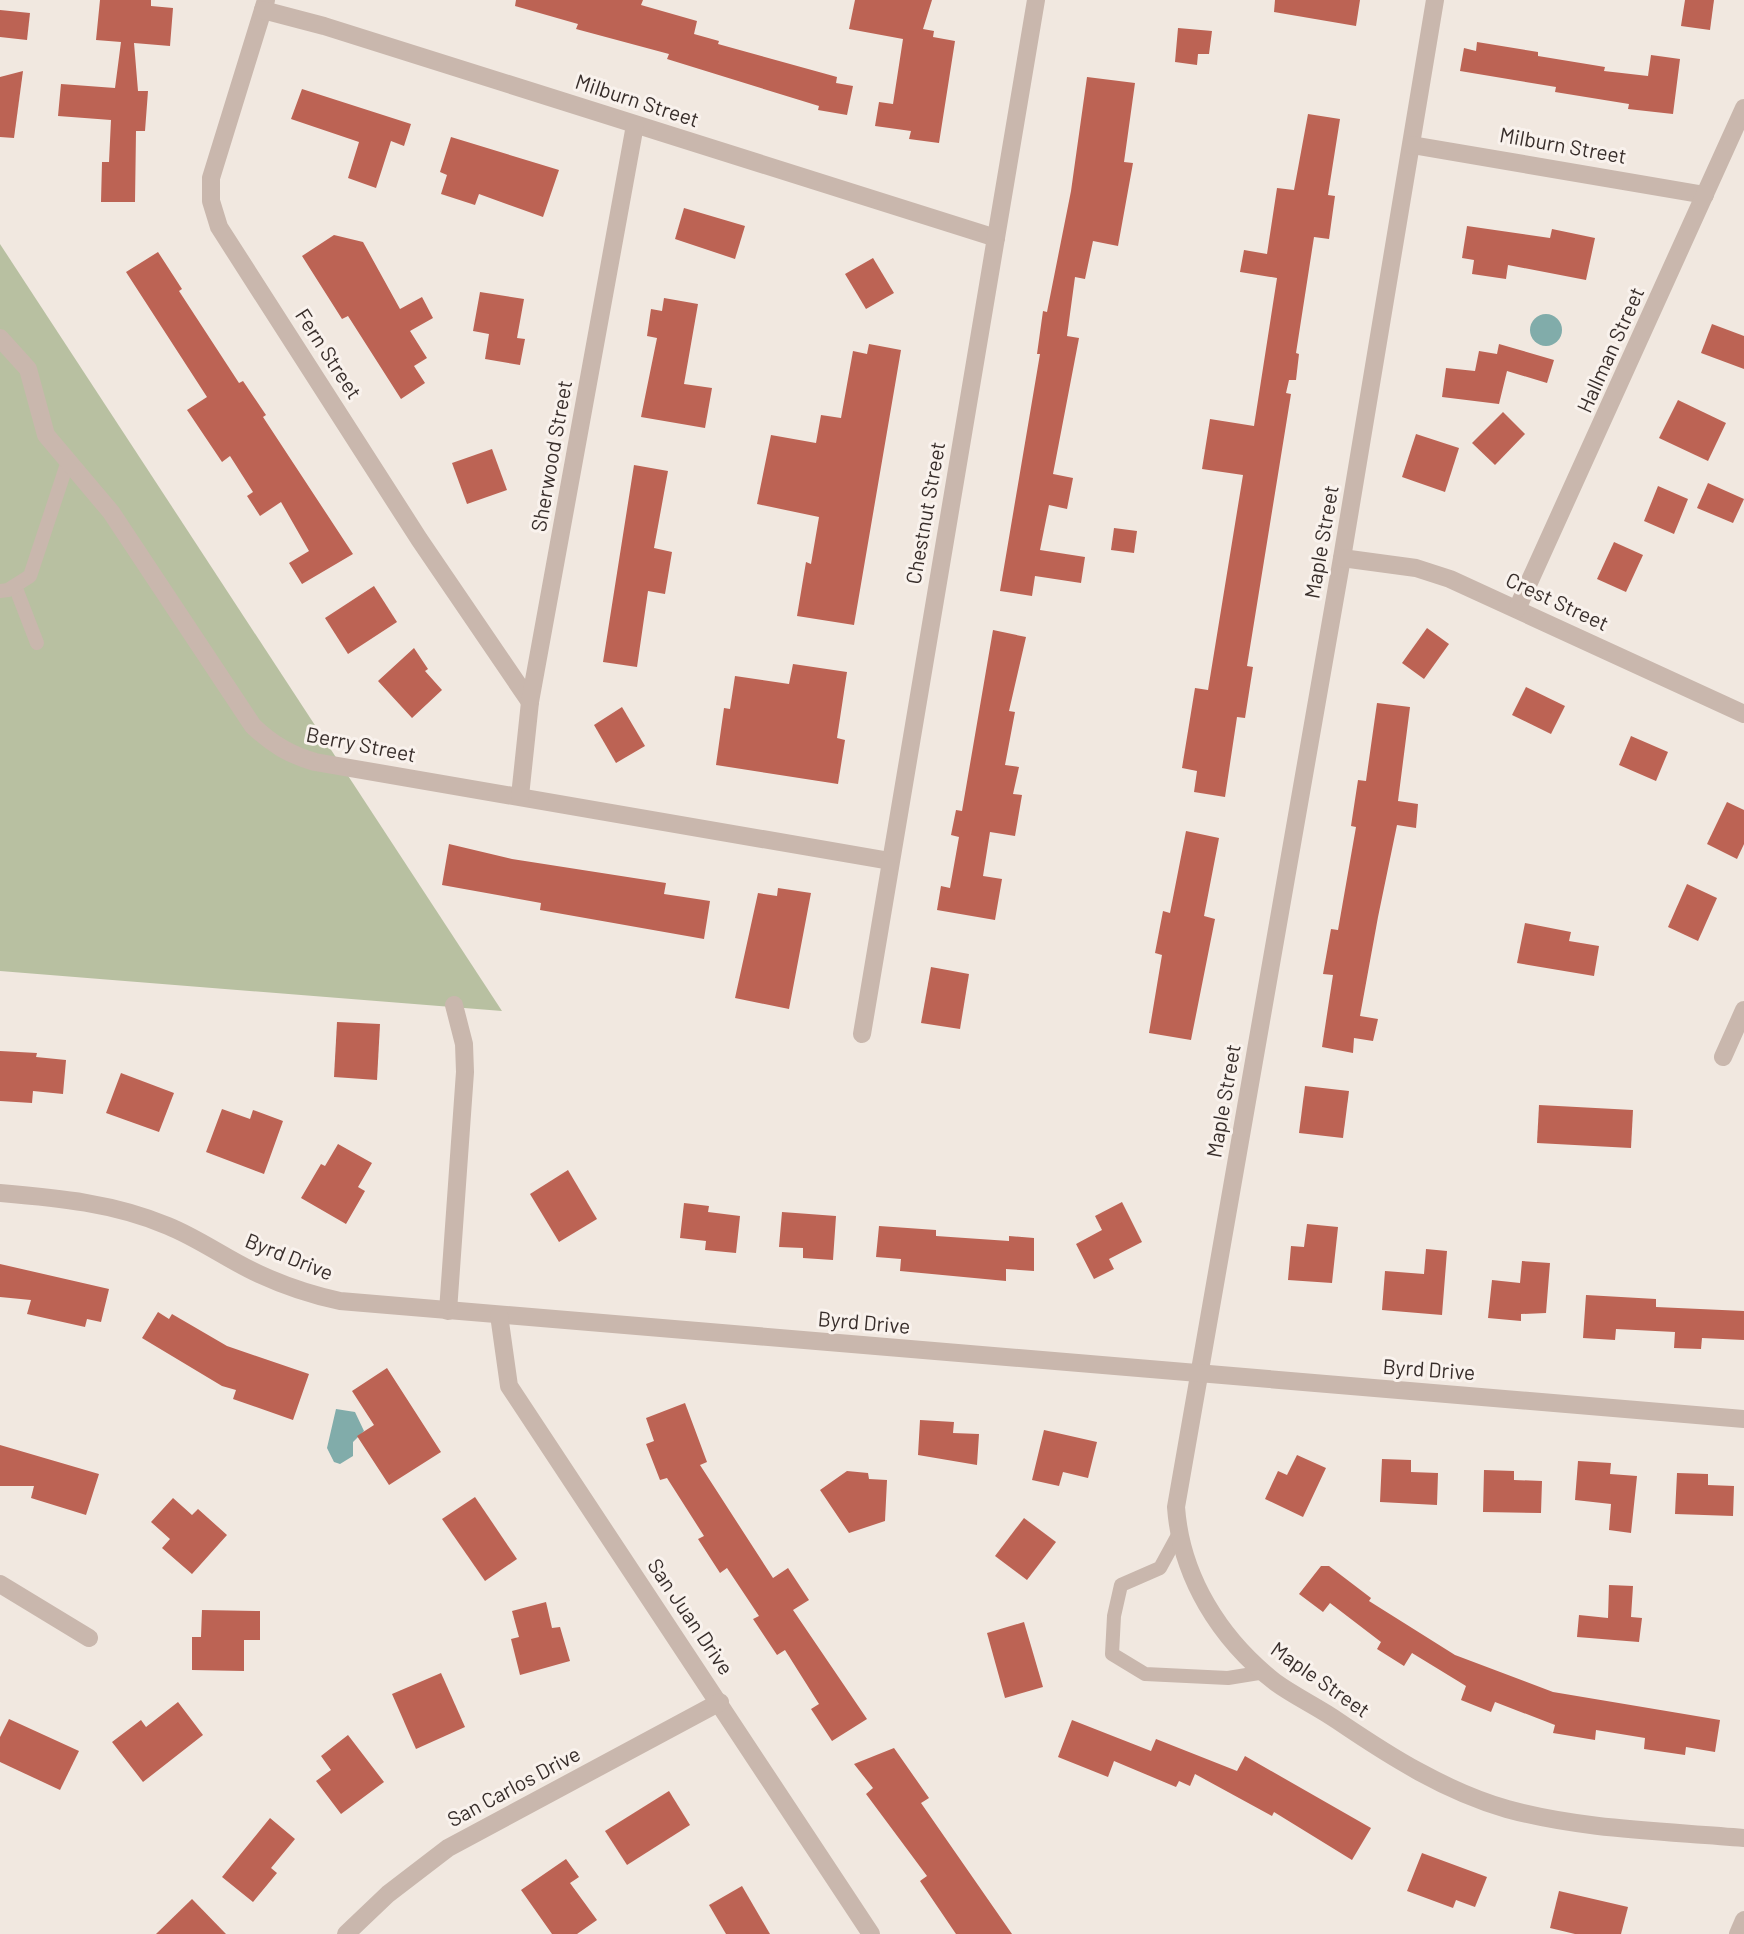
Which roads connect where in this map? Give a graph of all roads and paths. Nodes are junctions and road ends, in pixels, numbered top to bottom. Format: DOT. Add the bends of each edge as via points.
graph roads {
  1 [pos="1036,0"];
  2 [pos="1435,0"];
  3 [pos="264,5"];
  4 [pos="1744,108"];
  5 [pos="635,125"];
  6 [pos="1412,145"];
  7 [pos="1705,195"];
  8 [pos="996,239"];
  9 [pos="0,338"];
  10 [pos="68,461"];
  11 [pos="1342,558"];
  12 [pos="15,586"];
  13 [pos="0,591"];
  14 [pos="1517,609"];
  15 [pos="37,643"];
  16 [pos="530,702"];
  17 [pos="1744,714"];
  18 [pos="520,796"];
  19 [pos="890,861"];
  20 [pos="454,1005"];
  21 [pos="1744,1010"];
  22 [pos="862,1034"];
  23 [pos="1723,1057"];
  24 [pos="0,1193"];
  25 [pos="448,1311"];
  26 [pos="499,1315"];
  27 [pos="1199,1375"];
  28 [pos="1744,1419"];
  29 [pos="1178,1535"];
  30 [pos="0,1584"];
  31 [pos="89,1638"];
  32 [pos="1265,1672"];
  33 [pos="720,1702"];
  34 [pos="1744,1838"];
  35 [pos="1744,1920"];
  36 [pos="345,1934"];
  37 [pos="871,1934"];
  38 [pos="1738,1934"];
  1 -- 8 [label="street, Chestnut Street"];
  2 -- 6 [label="street, Maple Street"];
  3 -- 5 [label="street, Milburn Street"];
  3 -- 16 [label="street, Fern Street" via="211,178 211,201 219,227 419,539"];
  4 -- 7 [label="street, Hallman Street"];
  5 -- 8 [label="street, Milburn Street"];
  5 -- 16 [label="street, Sherwood Street"];
  6 -- 7 [label="street, Milburn Street"];
  6 -- 11 [label="street, Maple Street"];
  7 -- 14 [label="street, Hallman Street"];
  8 -- 19 [label="street, Chestnut Street"];
  9 -- 10 [label="street, Berry Street" via="28,369 46,435"];
  10 -- 12 [label="lane" via="30,576"];
  10 -- 18 [label="street, Berry Street" via="111,512 253,726 270,742 316,762"];
  11 -- 14 [label="street, Crest Street" via="1416,568"];
  11 -- 27 [label="street, Maple Street"];
  12 -- 13 [label="lane"];
  12 -- 15 [label="lane"];
  14 -- 17 [label="street, Crest Street"];
  16 -- 18 [label="street, Sherwood Street"];
  18 -- 19 [label="street, Berry Street"];
  19 -- 22 [label="street, Chestnut Street"];
  20 -- 25 [label="street" via="464,1044 465,1072"];
  21 -- 23 [label="street"];
  24 -- 25 [label="street, Byrd Drive" via="72,1199 130,1212 167,1225 258,1274 307,1294"];
  25 -- 26 [label="street, Byrd Drive"];
  26 -- 27 [label="street, Byrd Drive"];
  26 -- 33 [label="street, San Juan Drive" via="509,1386"];
  27 -- 28 [label="street, Byrd Drive"];
  27 -- 29 [label="street, Maple Street" via="1176,1507"];
  29 -- 32 [label="street, Maple Street" via="1191,1575 1214,1617"];
  29 -- 32 [label="lane" via="1160,1567 1122,1585 1112,1654 1144,1674 1227,1678"];
  30 -- 31 [label="street"];
  32 -- 34 [label="street, Maple Street" via="1388,1756 1507,1809 1573,1822"];
  33 -- 36 [label="street, San Carlos Drive" via="448,1848"];
  33 -- 37 [label="street, San Juan Drive"];
  35 -- 38 [label="street"];
}
